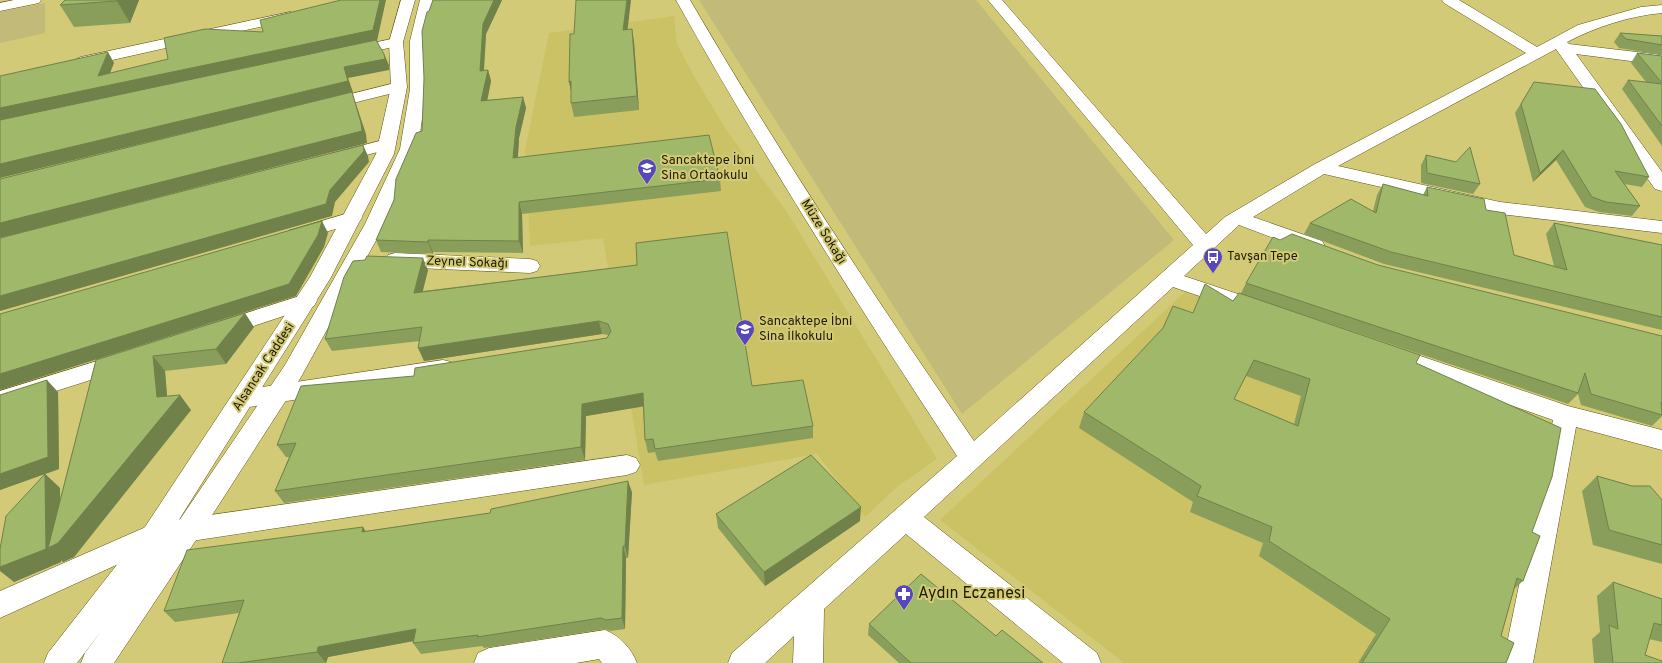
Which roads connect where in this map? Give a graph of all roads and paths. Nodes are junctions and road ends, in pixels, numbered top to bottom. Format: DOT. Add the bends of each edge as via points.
graph roads {
  1 [pos="34,0"];
  2 [pos="408,0"];
  3 [pos="427,0"];
  4 [pos="683,0"];
  5 [pos="995,0"];
  6 [pos="1449,0"];
  7 [pos="0,6"];
  8 [pos="1662,8"];
  9 [pos="302,14"];
  10 [pos="418,39"];
  11 [pos="396,42"];
  12 [pos="1561,44"];
  13 [pos="1537,53"];
  14 [pos="334,55"];
  15 [pos="1662,60"];
  16 [pos="70,65"];
  17 [pos="400,87"];
  18 [pos="307,110"];
  19 [pos="387,144"];
  20 [pos="317,162"];
  21 [pos="1321,168"];
  22 [pos="1662,185"];
  23 [pos="352,218"];
  24 [pos="1238,218"];
  25 [pos="1662,227"];
  26 [pos="275,241"];
  27 [pos="1204,246"];
  28 [pos="1335,253"];
  29 [pos="356,259"];
  30 [pos="530,266"];
  31 [pos="1169,278"];
  32 [pos="306,301"];
  33 [pos="1282,317"];
  34 [pos="202,335"];
  35 [pos="1364,345"];
  36 [pos="142,354"];
  37 [pos="463,365"];
  38 [pos="277,394"];
  39 [pos="243,399"];
  40 [pos="0,400"];
  41 [pos="1566,415"];
  42 [pos="1662,440"];
  43 [pos="972,458"];
  44 [pos="627,465"];
  45 [pos="906,518"];
  46 [pos="189,529"];
  47 [pos="155,535"];
  48 [pos="810,602"];
  49 [pos="0,605"];
  50 [pos="59,663"];
  51 [pos="96,663"];
  52 [pos="489,663"];
  53 [pos="622,663"];
  54 [pos="743,663"];
  55 [pos="808,663"];
  56 [pos="1086,663"];
  57 [pos="1518,663"];
  1 -- 7 [label="street"];
  2 -- 11 [label="street, Alsancak Caddesi"];
  3 -- 10 [label="street, Alsancak Caddesi"];
  4 -- 43 [label="street, Müze Sokağı" via="714,56 865,300"];
  5 -- 27 [label="street"];
  6 -- 13 [label="street"];
  8 -- 12 [label="street" via="1641,11 1583,28"];
  9 -- 16 [label="street"];
  10 -- 11 [label="street"];
  10 -- 29 [label="street, Alsancak Caddesi" via="418,89 409,149"];
  11 -- 14 [label="street"];
  11 -- 17 [label="street, Alsancak Caddesi"];
  12 -- 13 [label="street"];
  12 -- 15 [label="street"];
  12 -- 22 [label="street"];
  13 -- 21 [label="street"];
  17 -- 18 [label="street"];
  17 -- 19 [label="street, Alsancak Caddesi"];
  19 -- 20 [label="street"];
  19 -- 23 [label="street, Alsancak Caddesi" via="385,154"];
  21 -- 24 [label="street"];
  21 -- 25 [label="street" via="1500,208"];
  23 -- 26 [label="street"];
  23 -- 32 [label="street, Alsancak Caddesi"];
  24 -- 27 [label="street"];
  24 -- 28 [label="street"];
  27 -- 31 [label="street"];
  29 -- 30 [label="street, Zeynel Sokağı"];
  29 -- 38 [label="street, Alsancak Caddesi" via="293,371"];
  31 -- 33 [label="street"];
  31 -- 43 [label="street"];
  32 -- 34 [label="street"];
  32 -- 39 [label="street, Alsancak Caddesi"];
  35 -- 41 [label="street"];
  36 -- 40 [label="street"];
  37 -- 38 [label="street"];
  38 -- 39 [label="street"];
  38 -- 46 [label="street, Alsancak Caddesi"];
  39 -- 47 [label="street, Alsancak Caddesi"];
  41 -- 42 [label="street"];
  41 -- 57 [label="street"];
  43 -- 45 [label="street"];
  44 -- 46 [label="street"];
  45 -- 48 [label="street"];
  45 -- 56 [label="street"];
  46 -- 47 [label="street"];
  46 -- 51 [label="street, Alsancak Caddesi"];
  47 -- 49 [label="street"];
  47 -- 50 [label="street, Alsancak Caddesi"];
  48 -- 54 [label="street"];
  48 -- 55 [label="street"];
  52 -- 53 [label="street" via="605,644"];
}
